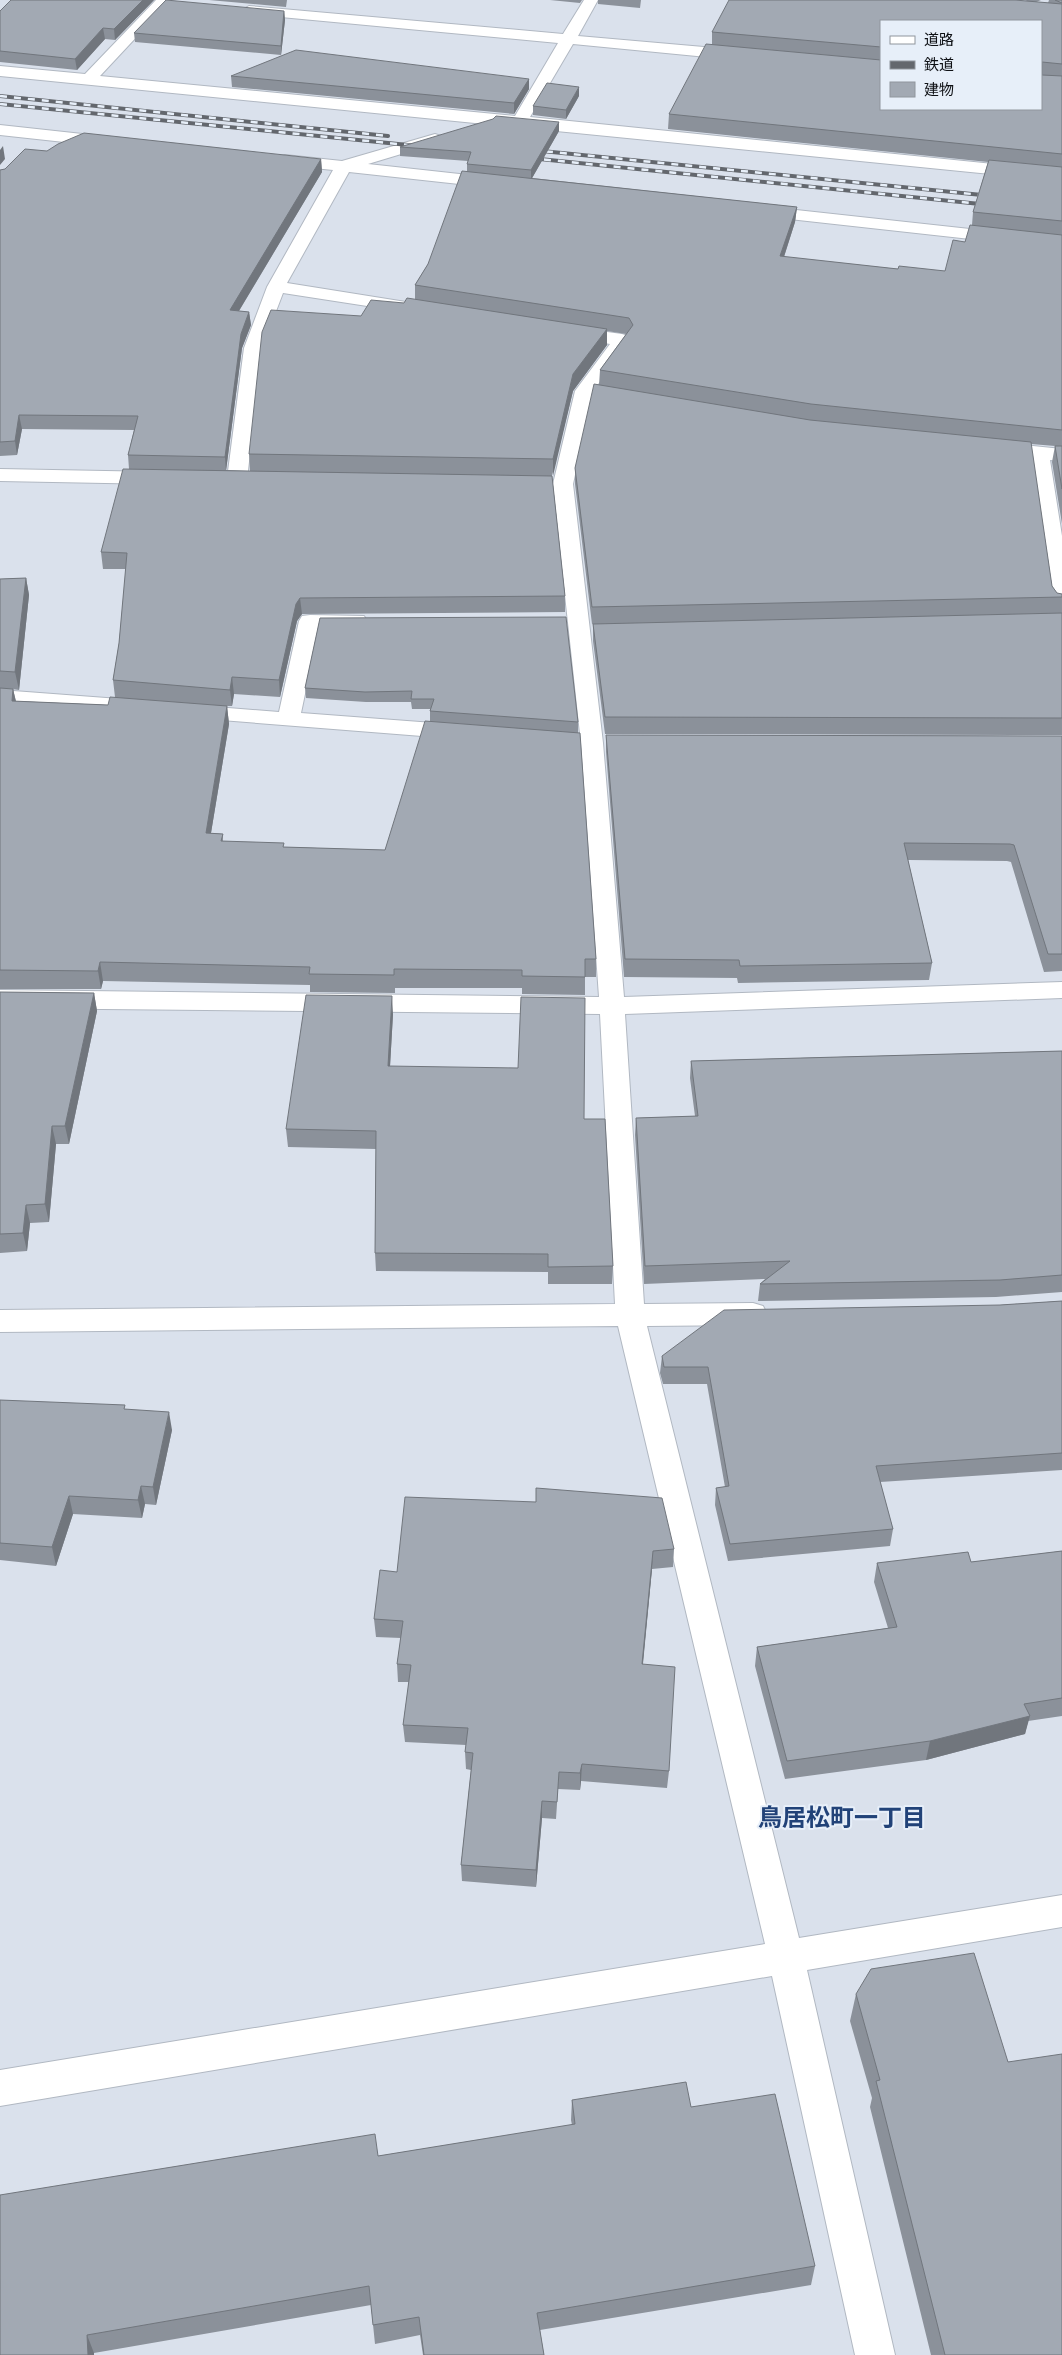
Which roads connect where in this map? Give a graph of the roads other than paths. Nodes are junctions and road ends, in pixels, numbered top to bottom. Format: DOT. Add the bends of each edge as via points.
graph roads {
  1 [pos="590,0"];
  2 [pos="163,1"];
  3 [pos="182,4"];
  4 [pos="231,8"];
  5 [pos="567,39"];
  6 [pos="753,56"];
  7 [pos="0,71"];
  8 [pos="88,80"];
  9 [pos="499,119"];
  10 [pos="520,121"];
  11 [pos="0,130"];
  12 [pos="40,134"];
  13 [pos="128,144"];
  14 [pos="27,149"];
  15 [pos="265,158"];
  16 [pos="344,166"];
  17 [pos="1062,176"];
  18 [pos="511,184"];
  19 [pos="747,210"];
  20 [pos="1062,244"];
  21 [pos="276,287"];
  22 [pos="424,310"];
  23 [pos="553,330"];
  24 [pos="584,391"];
  25 [pos="604,394"];
  26 [pos="972,445"];
  27 [pos="1039,453"];
  28 [pos="1062,455"];
  29 [pos="0,475"];
  30 [pos="178,478"];
  31 [pos="218,479"];
  32 [pos="1062,603"];
  33 [pos="380,621"];
  34 [pos="0,697"];
  35 [pos="289,719"];
  36 [pos="485,734"];
  37 [pos="1062,990"];
  38 [pos="0,1000"];
  39 [pos="612,1006"];
  40 [pos="778,1314"];
  41 [pos="630,1316"];
  42 [pos="0,1321"];
  43 [pos="1062,1911"];
  44 [pos="786,1957"];
  45 [pos="0,2088"];
  46 [pos="876,2355"];
  1 -- 5 [label="street"];
  2 -- 3 [label="street"];
  2 -- 8 [label="street"];
  4 -- 5 [label="street"];
  5 -- 6 [label="street"];
  5 -- 10 [label="street"];
  7 -- 8 [label="street"];
  8 -- 9 [label="street"];
  9 -- 10 [label="street"];
  9 -- 16 [label="street"];
  10 -- 17 [label="street"];
  11 -- 12 [label="street"];
  12 -- 13 [label="street"];
  12 -- 14 [label="street"];
  15 -- 16 [label="street"];
  16 -- 18 [label="street"];
  16 -- 21 [label="street"];
  19 -- 20 [label="street"];
  21 -- 22 [label="street"];
  21 -- 31 [label="street" via="253,348 247,480"];
  23 -- 24 [label="street" via="622,340"];
  24 -- 25 [label="street"];
  24 -- 39 [label="street" via="553,483 579,626 592,742"];
  26 -- 27 [label="street"];
  27 -- 28 [label="street"];
  27 -- 32 [label="street"];
  29 -- 30 [label="street"];
  33 -- 35 [label="street" via="310,621"];
  34 -- 35 [label="street"];
  35 -- 36 [label="street"];
  37 -- 39 [label="street"];
  38 -- 39 [label="street"];
  39 -- 41 [label="street"];
  40 -- 41 [label="street"];
  41 -- 42 [label="street"];
  41 -- 44 [label="street"];
  43 -- 44 [label="street"];
  44 -- 45 [label="street"];
  44 -- 46 [label="street"];
}
